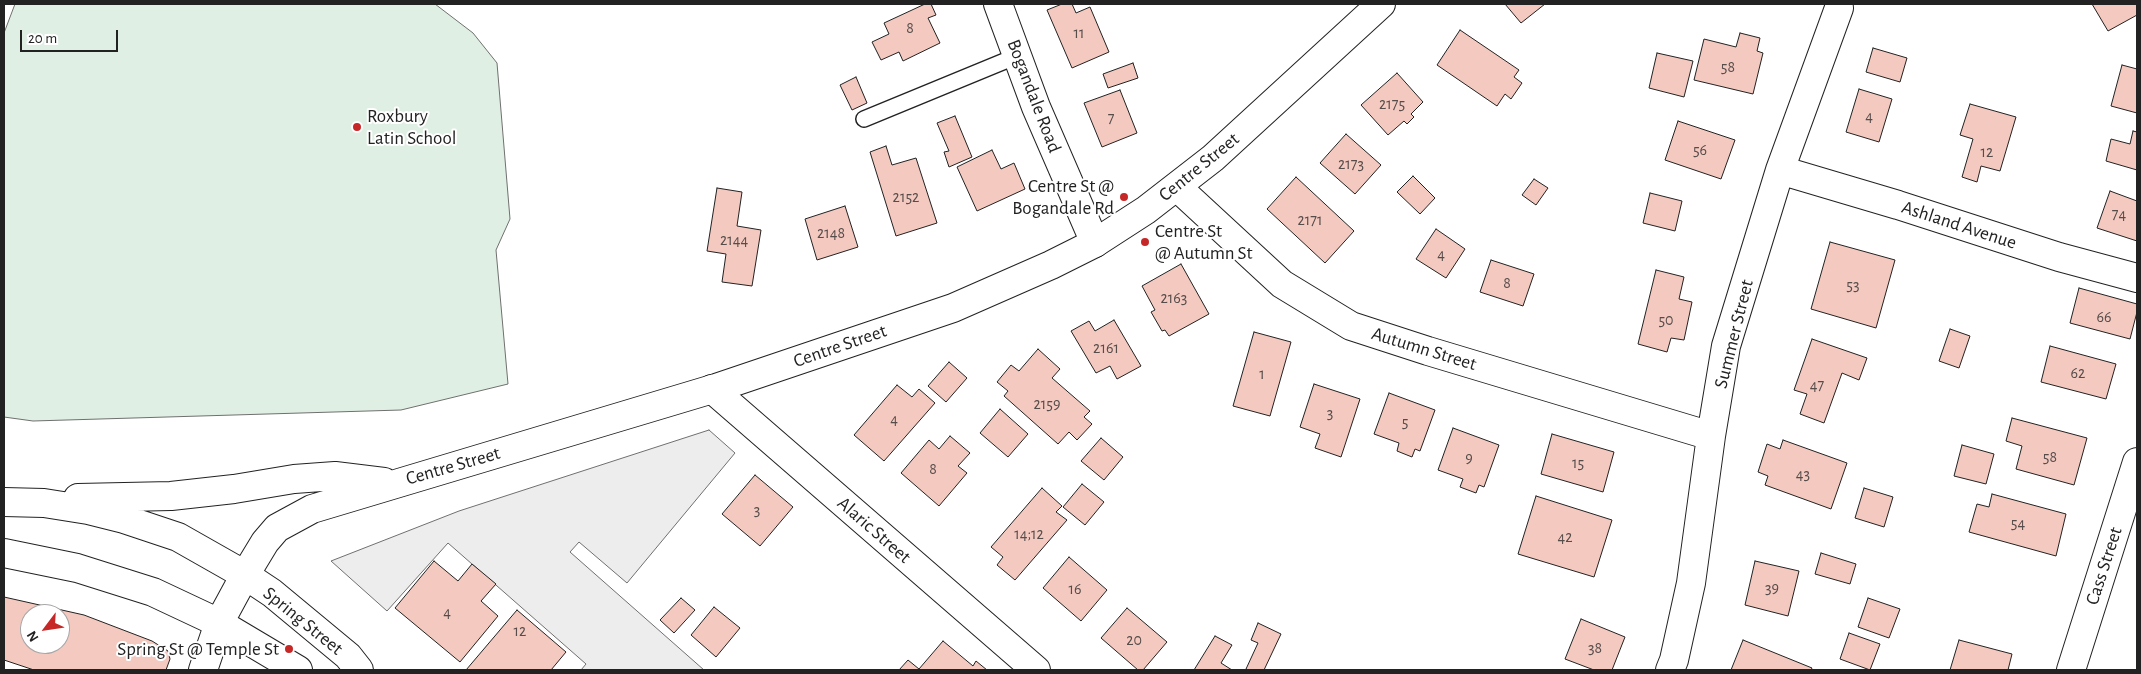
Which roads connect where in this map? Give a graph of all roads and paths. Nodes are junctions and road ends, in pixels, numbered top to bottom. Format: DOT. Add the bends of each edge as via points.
graph roads {
  1 [pos="998,4"];
  2 [pos="1381,4"];
  3 [pos="1839,8"];
  4 [pos="1017,56"];
  5 [pos="864,118"];
  6 [pos="1780,170"];
  7 [pos="1177,187"];
  8 [pos="1095,243"];
  9 [pos="2137,278"];
  10 [pos="712,389"];
  11 [pos="1711,436"];
  12 [pos="2137,462"];
  13 [pos="395,483"];
  14 [pos="4,502"];
  15 [pos="44,502"];
  16 [pos="4,553"];
  17 [pos="244,575"];
  18 [pos="220,623"];
  19 [pos="203,670"];
  20 [pos="298,670"];
  21 [pos="359,670"];
  22 [pos="1036,670"];
  23 [pos="1670,670"];
  24 [pos="2070,670"];
  1 -- 4 [label="street, Bogandale Road"];
  2 -- 7 [label="street, Centre Street" via="1269,108"];
  3 -- 6 [label="street, Summer Street"];
  4 -- 5 [label="lane"];
  4 -- 8 [label="street, Bogandale Road"];
  6 -- 9 [label="street, Ashland Avenue"];
  6 -- 11 [label="street, Summer Street" via="1726,346"];
  7 -- 8 [label="street, Centre Street"];
  7 -- 11 [label="street, Autumn Street" via="1282,284 1351,326"];
  8 -- 10 [label="street, Centre Street" via="953,308"];
  10 -- 13 [label="street, Centre Street"];
  10 -- 22 [label="street, Alaric Street"];
  11 -- 23 [label="street, Summer Street" via="1691,583"];
  12 -- 24 [label="street, Cass Street"];
  13 -- 15 [label="street" via="335,476 172,496 89,497"];
  13 -- 17 [label="street, Centre Street" via="293,518 277,528"];
  14 -- 15 [label="street"];
  15 -- 17 [label="street" via="124,519 178,537"];
  16 -- 18 [label="street" via="77,568 152,592"];
  17 -- 18 [label="street, Centre Street"];
  17 -- 21 [label="street, Spring Street" via="285,603 348,656"];
  18 -- 19 [label="street, Centre Street"];
  18 -- 20 [label="street"];
}
